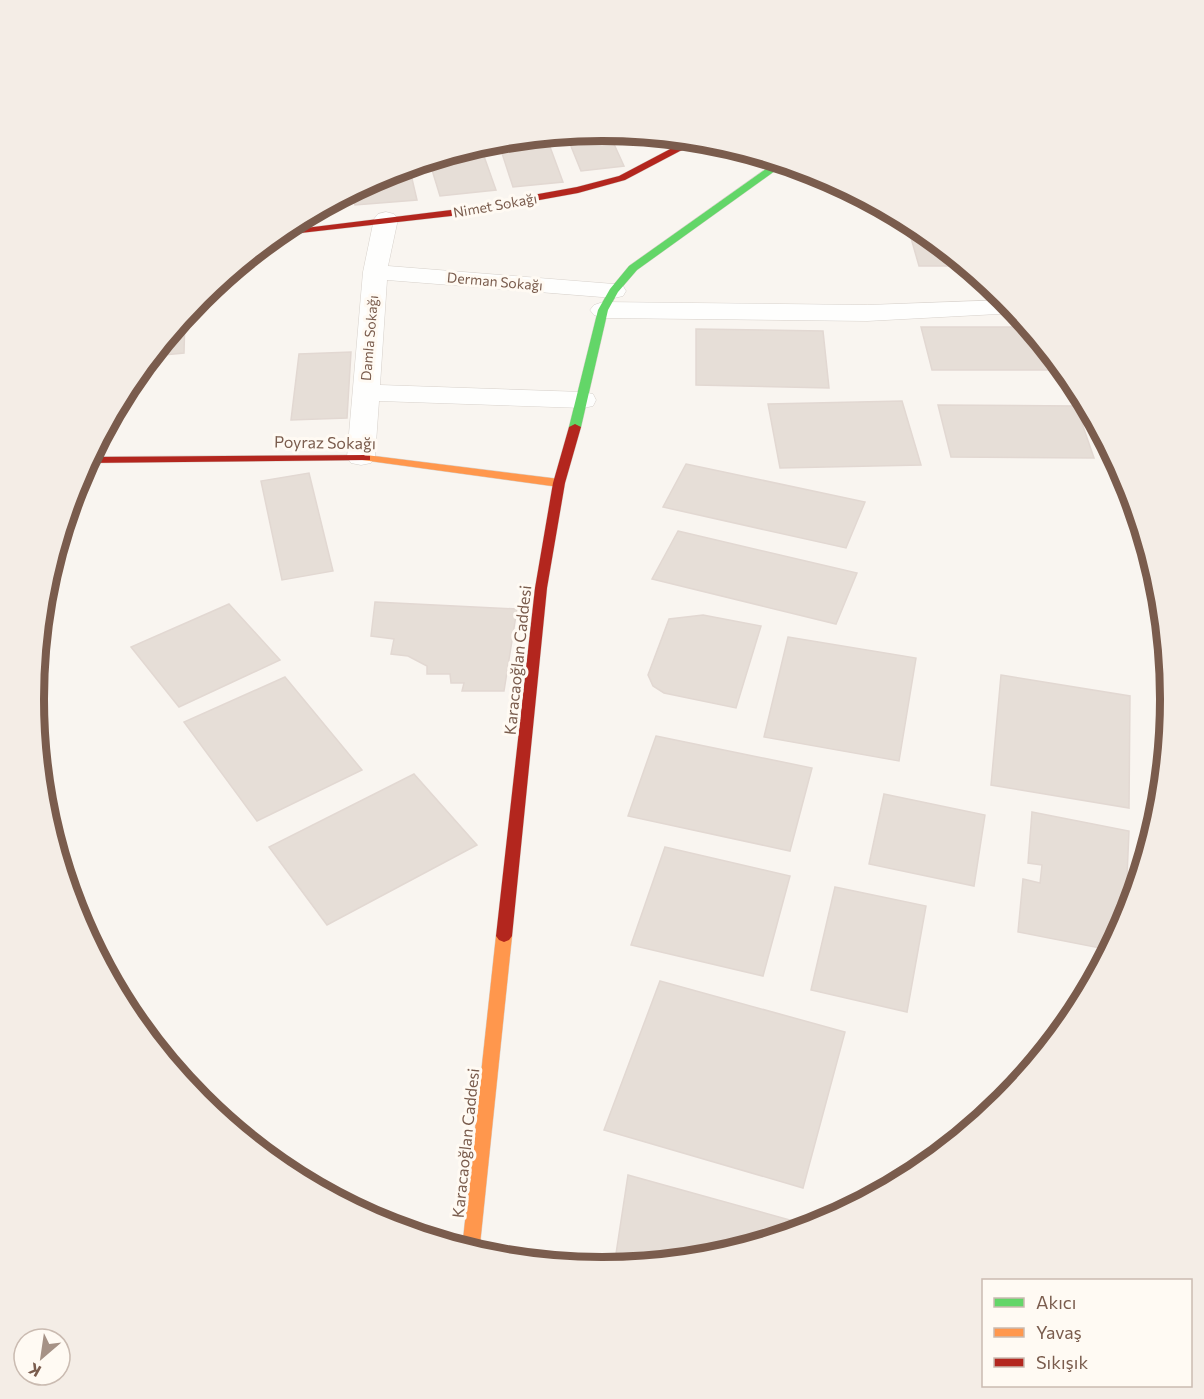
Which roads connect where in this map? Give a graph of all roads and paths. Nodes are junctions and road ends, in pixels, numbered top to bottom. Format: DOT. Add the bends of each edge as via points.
graph roads {
  1 [pos="685,148"];
  2 [pos="773,168"];
  3 [pos="386,219"];
  4 [pos="299,231"];
  5 [pos="375,272"];
  6 [pos="609,300"];
  7 [pos="999,307"];
  8 [pos="365,392"];
  9 [pos="584,400"];
  10 [pos="361,457"];
  11 [pos="98,460"];
  12 [pos="559,483"];
  13 [pos="471,1242"];
  1 -- 3 [label="street, Nimet Sokağı" via="622,178 578,190 451,213"];
  2 -- 6 [label="street, Karacaoğlan Caddesi" via="633,268"];
  3 -- 4 [label="street, Nimet Sokağı"];
  3 -- 5 [label="street, Damla Sokağı"];
  5 -- 6 [label="street, Derman Sokağı"];
  5 -- 8 [label="street, Damla Sokağı"];
  6 -- 7 [label="street, Derman Sokağı" via="867,313"];
  6 -- 9 [label="street, Karacaoğlan Caddesi"];
  8 -- 9 [label="street"];
  8 -- 10 [label="street, Damla Sokağı"];
  9 -- 12 [label="street, Karacaoğlan Caddesi"];
  10 -- 11 [label="street, Poyraz Sokağı"];
  10 -- 12 [label="street, Poyraz Sokağı"];
  12 -- 13 [label="street, Karacaoğlan Caddesi" via="540,600"];
}
